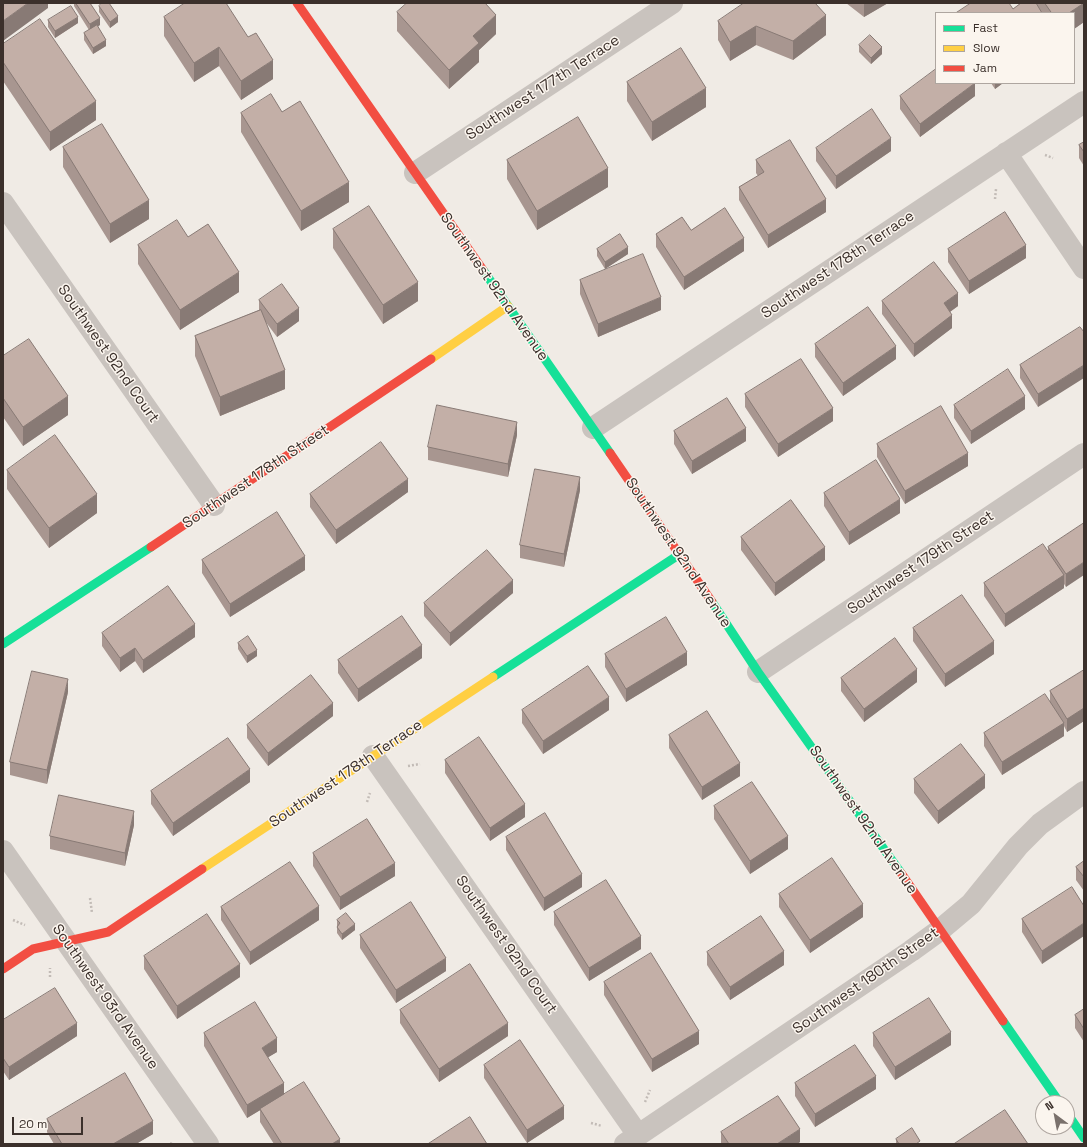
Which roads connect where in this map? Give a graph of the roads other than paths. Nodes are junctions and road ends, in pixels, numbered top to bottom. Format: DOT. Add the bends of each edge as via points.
graph roads {
  1 [pos="297,3"];
  2 [pos="672,3"];
  3 [pos="1084,102"];
  4 [pos="1006,153"];
  5 [pos="415,173"];
  6 [pos="3,203"];
  7 [pos="1084,268"];
  8 [pos="508,306"];
  9 [pos="593,428"];
  10 [pos="1084,454"];
  11 [pos="214,506"];
  12 [pos="680,554"];
  13 [pos="3,644"];
  14 [pos="758,672"];
  15 [pos="373,756"];
  16 [pos="1084,792"];
  17 [pos="3,851"];
  18 [pos="940,930"];
  19 [pos="66,942"];
  20 [pos="3,970"];
  21 [pos="1054,1095"];
  22 [pos="1075,1125"];
  23 [pos="1084,1138"];
  24 [pos="632,1140"];
  25 [pos="208,1144"];
  1 -- 5 [label="street, Southwest 92nd Avenue"];
  2 -- 5 [label="street, Southwest 177th Terrace"];
  3 -- 4 [label="street, Southwest 178th Terrace"];
  4 -- 7 [label="street"];
  4 -- 9 [label="street, Southwest 178th Terrace"];
  5 -- 8 [label="street, Southwest 92nd Avenue"];
  6 -- 11 [label="street, Southwest 92nd Court"];
  8 -- 9 [label="street, Southwest 92nd Avenue"];
  8 -- 11 [label="street, Southwest 178th Street"];
  9 -- 12 [label="street, Southwest 92nd Avenue"];
  10 -- 14 [label="street, Southwest 179th Street"];
  11 -- 13 [label="street, Southwest 178th Street"];
  12 -- 14 [label="street, Southwest 92nd Avenue"];
  12 -- 15 [label="street, Southwest 178th Terrace"];
  14 -- 18 [label="street, Southwest 92nd Avenue"];
  15 -- 19 [label="street, Southwest 178th Terrace" via="108,932"];
  15 -- 24 [label="street, Southwest 92nd Court"];
  16 -- 18 [label="street, Southwest 180th Street" via="1040,824 1018,846 971,904"];
  17 -- 19 [label="street, Southwest 93rd Avenue"];
  18 -- 21 [label="street, Southwest 92nd Avenue"];
  18 -- 24 [label="street, Southwest 180th Street"];
  19 -- 20 [label="street, Southwest 178th Terrace" via="33,949"];
  19 -- 25 [label="street, Southwest 93rd Avenue"];
  22 -- 23 [label="street"];
}
